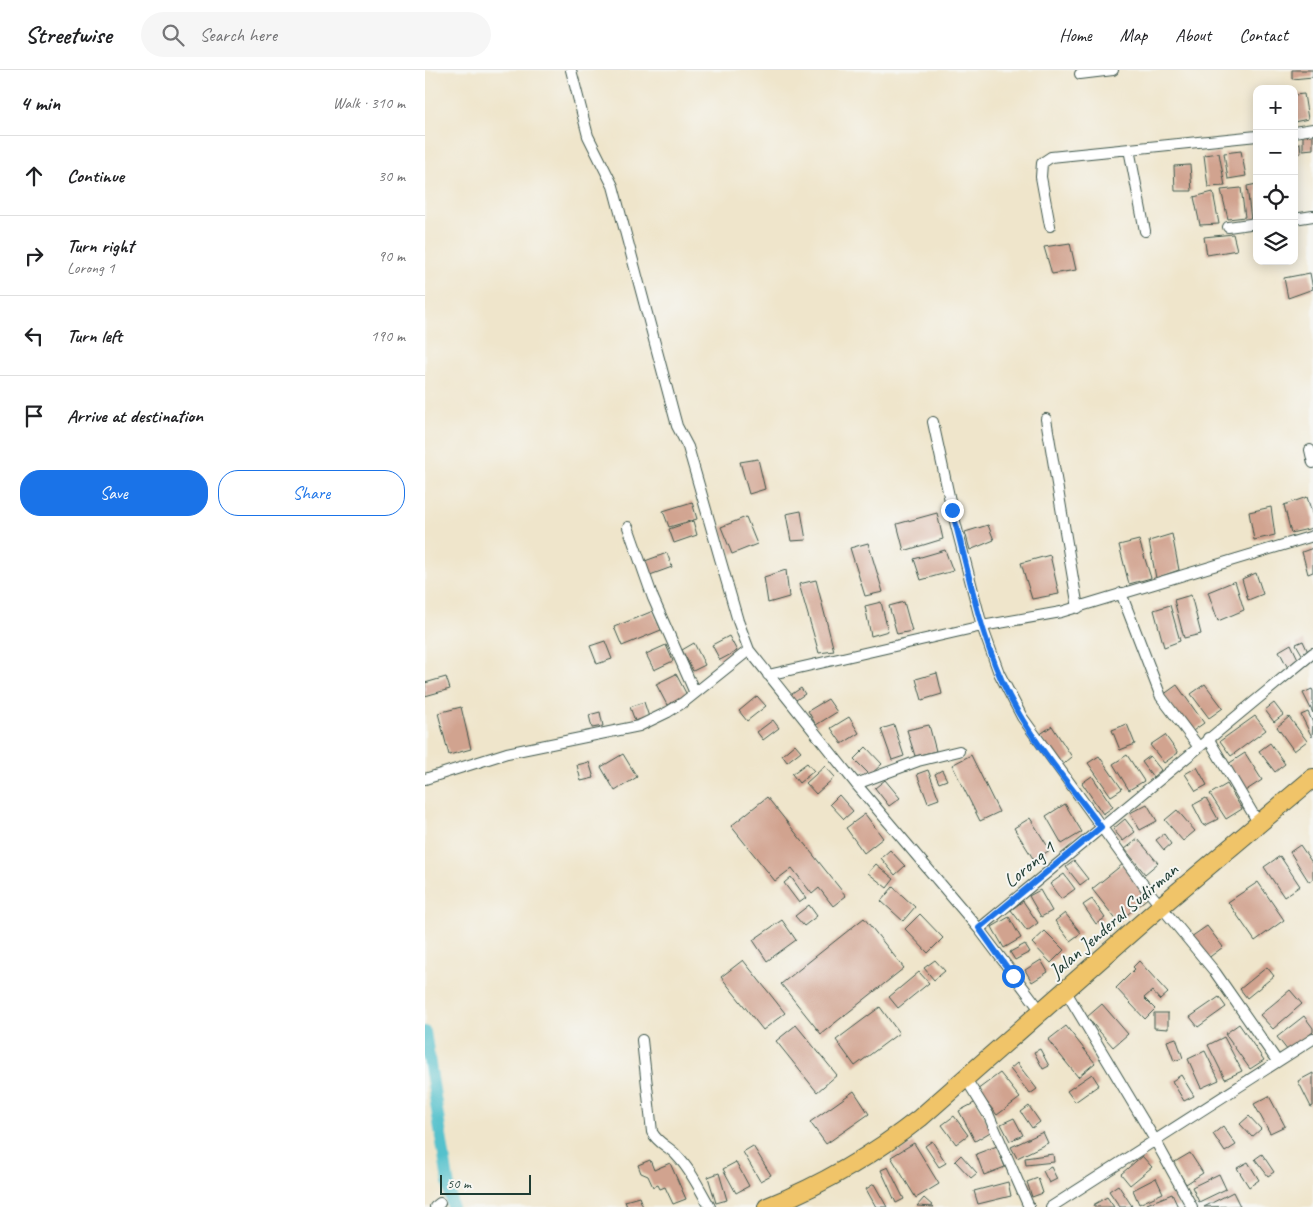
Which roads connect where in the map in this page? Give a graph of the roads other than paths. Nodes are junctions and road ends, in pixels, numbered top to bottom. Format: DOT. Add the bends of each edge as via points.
graph roads {
  1 [pos="571,70"];
  2 [pos="1113,70"];
  3 [pos="1080,74"];
  4 [pos="1313,129"];
  5 [pos="1298,131"];
  6 [pos="1253,136"];
  7 [pos="1129,149"];
  8 [pos="1313,216"];
  9 [pos="1298,218"];
  10 [pos="1253,224"];
  11 [pos="1050,226"];
  12 [pos="1229,227"];
  13 [pos="1145,231"];
  14 [pos="1046,419"];
  15 [pos="933,422"];
  16 [pos="1310,450"];
  17 [pos="1313,463"];
  18 [pos="628,527"];
  19 [pos="1313,536"];
  20 [pos="1121,593"];
  21 [pos="1078,608"];
  22 [pos="982,626"];
  23 [pos="749,650"];
  24 [pos="1313,653"];
  25 [pos="768,675"];
  26 [pos="695,694"];
  27 [pos="1208,738"];
  28 [pos="1198,746"];
  29 [pos="959,751"];
  30 [pos="1313,778"];
  31 [pos="425,779"];
  32 [pos="856,784"];
  33 [pos="1259,824"];
  34 [pos="1101,827"];
  35 [pos="1161,906"];
  36 [pos="979,928"];
  37 [pos="1065,990"];
  38 [pos="1041,1011"];
  39 [pos="1313,1039"];
  40 [pos="642,1040"];
  41 [pos="1277,1061"];
  42 [pos="966,1079"];
  43 [pos="1155,1140"];
  44 [pos="775,1206"];
  45 [pos="709,1207"];
  46 [pos="1029,1207"];
  47 [pos="1051,1207"];
  48 [pos="1192,1207"];
  1 -- 23 [label="street" via="588,136 613,186 677,426 688,446"];
  2 -- 3 [label="street"];
  4 -- 5 [label="street"];
  6 -- 7 [label="street"];
  7 -- 11 [label="street" via="1051,157 1042,163 1041,177"];
  7 -- 13 [label="street"];
  8 -- 9 [label="street"];
  10 -- 12 [label="street"];
  14 -- 21 [label="street"];
  15 -- 22 [label="street"];
  16 -- 17 [label="street"];
  18 -- 26 [label="street" via="653,598"];
  19 -- 20 [label="street"];
  20 -- 21 [label="street"];
  20 -- 28 [label="street" via="1161,697"];
  21 -- 22 [label="street"];
  22 -- 25 [label="street"];
  22 -- 34 [label="street" via="1009,696 1050,759"];
  23 -- 25 [label="street"];
  23 -- 26 [label="street"];
  24 -- 27 [label="street, Lorong 1"];
  25 -- 32 [label="street"];
  26 -- 31 [label="street" via="639,726 507,753"];
  27 -- 28 [label="street, Lorong 1"];
  27 -- 33 [label="street"];
  28 -- 34 [label="street, Lorong 1"];
  29 -- 32 [label="street"];
  30 -- 33 [label="highway, Jalan Jenderal Sudirman"];
  32 -- 36 [label="street"];
  33 -- 35 [label="highway, Jalan Jenderal Sudirman"];
  34 -- 35 [label="street"];
  34 -- 36 [label="street, Lorong 1"];
  35 -- 37 [label="highway, Jalan Jenderal Sudirman"];
  35 -- 41 [label="street" via="1215,972"];
  36 -- 38 [label="street"];
  37 -- 38 [label="highway, Jalan Jenderal Sudirman"];
  37 -- 43 [label="street"];
  38 -- 42 [label="highway, Jalan Jenderal Sudirman"];
  39 -- 41 [label="street"];
  40 -- 45 [label="street" via="651,1132 684,1164"];
  41 -- 43 [label="street"];
  42 -- 44 [label="highway, Jalan Jenderal Sudirman" via="881,1148"];
  42 -- 46 [label="street" via="989,1116"];
  43 -- 47 [label="street"];
  43 -- 48 [label="street"];
}
